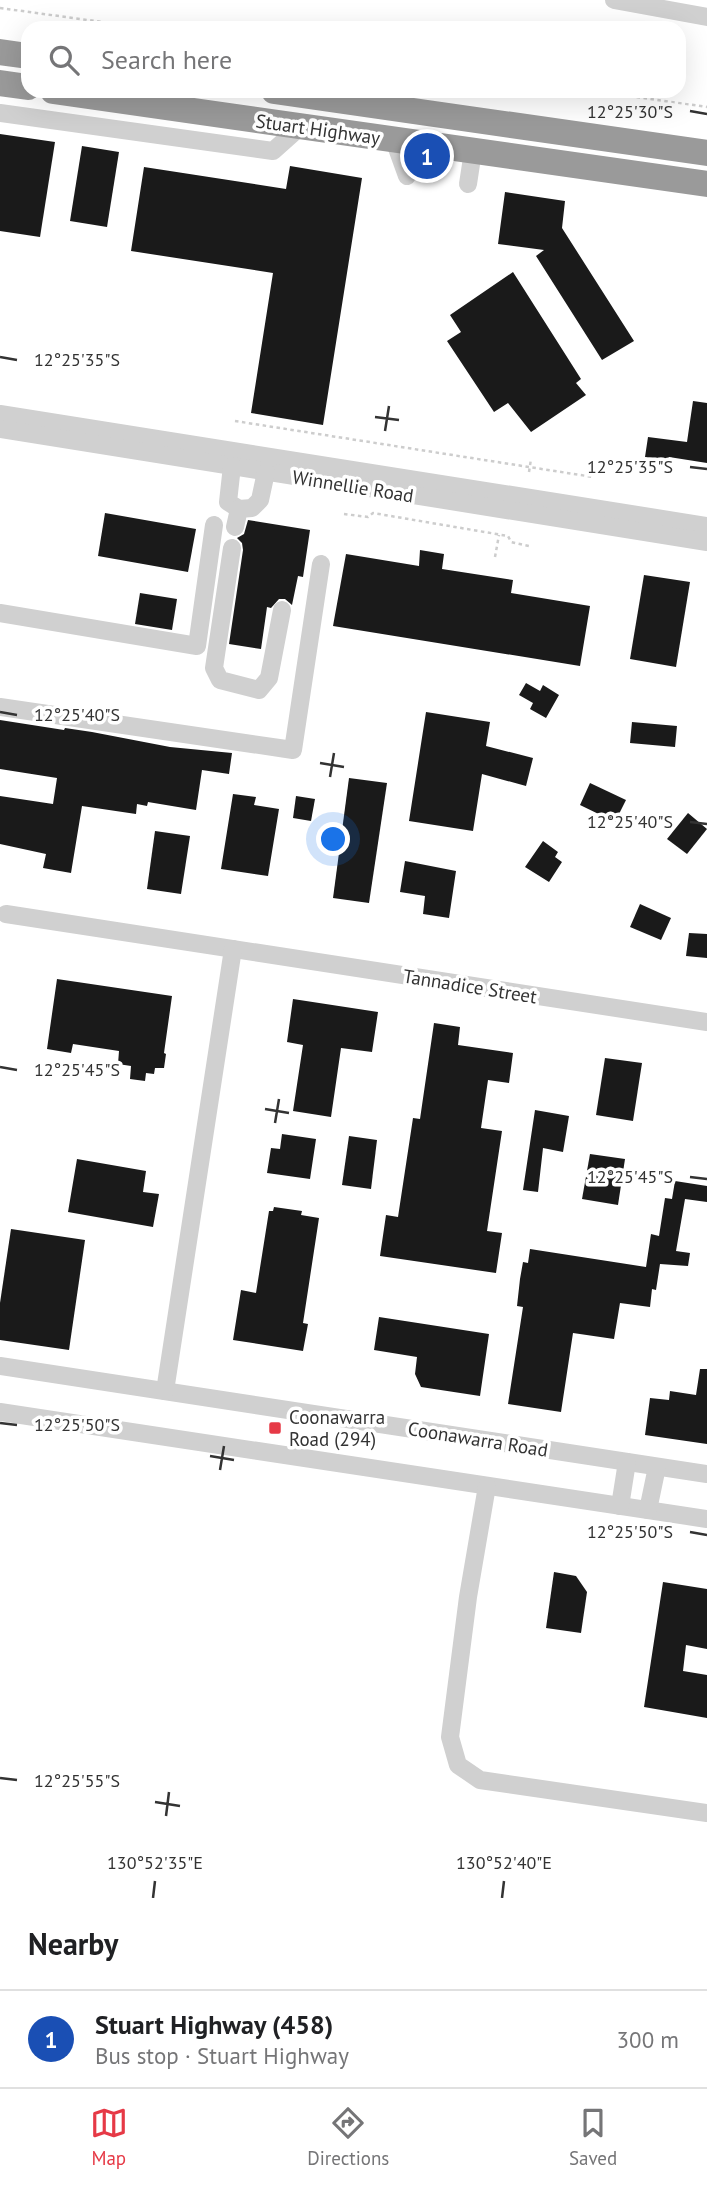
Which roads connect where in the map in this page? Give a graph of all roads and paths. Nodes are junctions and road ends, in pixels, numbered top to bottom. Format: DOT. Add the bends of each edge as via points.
graph roads {
  1 [pos="614,0"];
  2 [pos="0,8"];
  3 [pos="707,17"];
  4 [pos="95,21"];
  5 [pos="0,52"];
  6 [pos="21,55"];
  7 [pos="0,83"];
  8 [pos="21,86"];
  9 [pos="103,98"];
  10 [pos="323,98"];
  11 [pos="644,98"];
  12 [pos="124,101"];
  13 [pos="707,107"];
  14 [pos="0,113"];
  15 [pos="301,126"];
  16 [pos="532,128"];
  17 [pos="144,134"];
  18 [pos="394,139"];
  19 [pos="473,151"];
  20 [pos="707,153"];
  21 [pos="528,158"];
  22 [pos="407,176"];
  23 [pos="468,184"];
  24 [pos="707,184"];
  25 [pos="0,414"];
  26 [pos="235,421"];
  27 [pos="0,429"];
  28 [pos="531,458"];
  29 [pos="232,466"];
  30 [pos="530,469"];
  31 [pos="266,472"];
  32 [pos="593,477"];
  33 [pos="239,509"];
  34 [pos="344,514"];
  35 [pos="214,525"];
  36 [pos="707,526"];
  37 [pos="235,527"];
  38 [pos="499,535"];
  39 [pos="707,542"];
  40 [pos="528,546"];
  41 [pos="232,548"];
  42 [pos="495,557"];
  43 [pos="321,564"];
  44 [pos="282,610"];
  45 [pos="0,613"];
  46 [pos="0,706"];
  47 [pos="6,914"];
  48 [pos="233,949"];
  49 [pos="707,1022"];
  50 [pos="0,1366"];
  51 [pos="165,1391"];
  52 [pos="0,1412"];
  53 [pos="627,1462"];
  54 [pos="657,1467"];
  55 [pos="707,1474"];
  56 [pos="488,1486"];
  57 [pos="620,1506"];
  58 [pos="648,1510"];
  59 [pos="707,1519"];
  60 [pos="707,1813"];
  1 -- 3 [label="street"];
  2 -- 4 [label="path"];
  5 -- 6 [label="highway"];
  7 -- 8 [label="highway"];
  9 -- 12 [label="highway, Stuart Highway"];
  10 -- 16 [label="highway, Stuart Highway"];
  11 -- 13 [label="path"];
  12 -- 15 [label="highway, Stuart Highway"];
  12 -- 17 [label="street"];
  14 -- 17 [label="street"];
  15 -- 17 [label="street" via="273,151"];
  15 -- 18 [label="highway, Stuart Highway"];
  16 -- 20 [label="highway, Stuart Highway"];
  16 -- 21 [label="highway"];
  18 -- 19 [label="highway, Stuart Highway"];
  18 -- 22 [label="street"];
  19 -- 21 [label="highway, Stuart Highway"];
  19 -- 23 [label="street"];
  21 -- 24 [label="highway, Stuart Highway"];
  25 -- 36 [label="street, Winnellie Road"];
  26 -- 30 [label="path"];
  27 -- 29 [label="street, Winnellie Road"];
  28 -- 30 [label="path"];
  29 -- 31 [label="street, Winnellie Road"];
  29 -- 33 [label="street" via="228,502"];
  30 -- 32 [label="path"];
  31 -- 33 [label="street" via="260,500 252,508"];
  31 -- 39 [label="street, Winnellie Road"];
  33 -- 37 [label="street"];
  34 -- 38 [label="path" via="368,517 373,513"];
  35 -- 45 [label="street" via="197,646"];
  38 -- 40 [label="path"];
  38 -- 42 [label="path"];
  41 -- 44 [label="street" via="214,668 220,680 259,690 269,678"];
  43 -- 46 [label="street" via="293,750"];
  47 -- 48 [label="street, Tannadice Street"];
  48 -- 49 [label="street, Tannadice Street"];
  48 -- 51 [label="street"];
  50 -- 51 [label="street, Coonawarra Road"];
  51 -- 53 [label="street, Coonawarra Road"];
  52 -- 56 [label="street"];
  53 -- 54 [label="street, Coonawarra Road"];
  53 -- 57 [label="street"];
  54 -- 55 [label="street, Coonawarra Road"];
  54 -- 58 [label="street"];
  56 -- 57 [label="street"];
  56 -- 60 [label="street" via="450,1737 458,1765 480,1780"];
  57 -- 58 [label="street"];
  58 -- 59 [label="street"];
}
